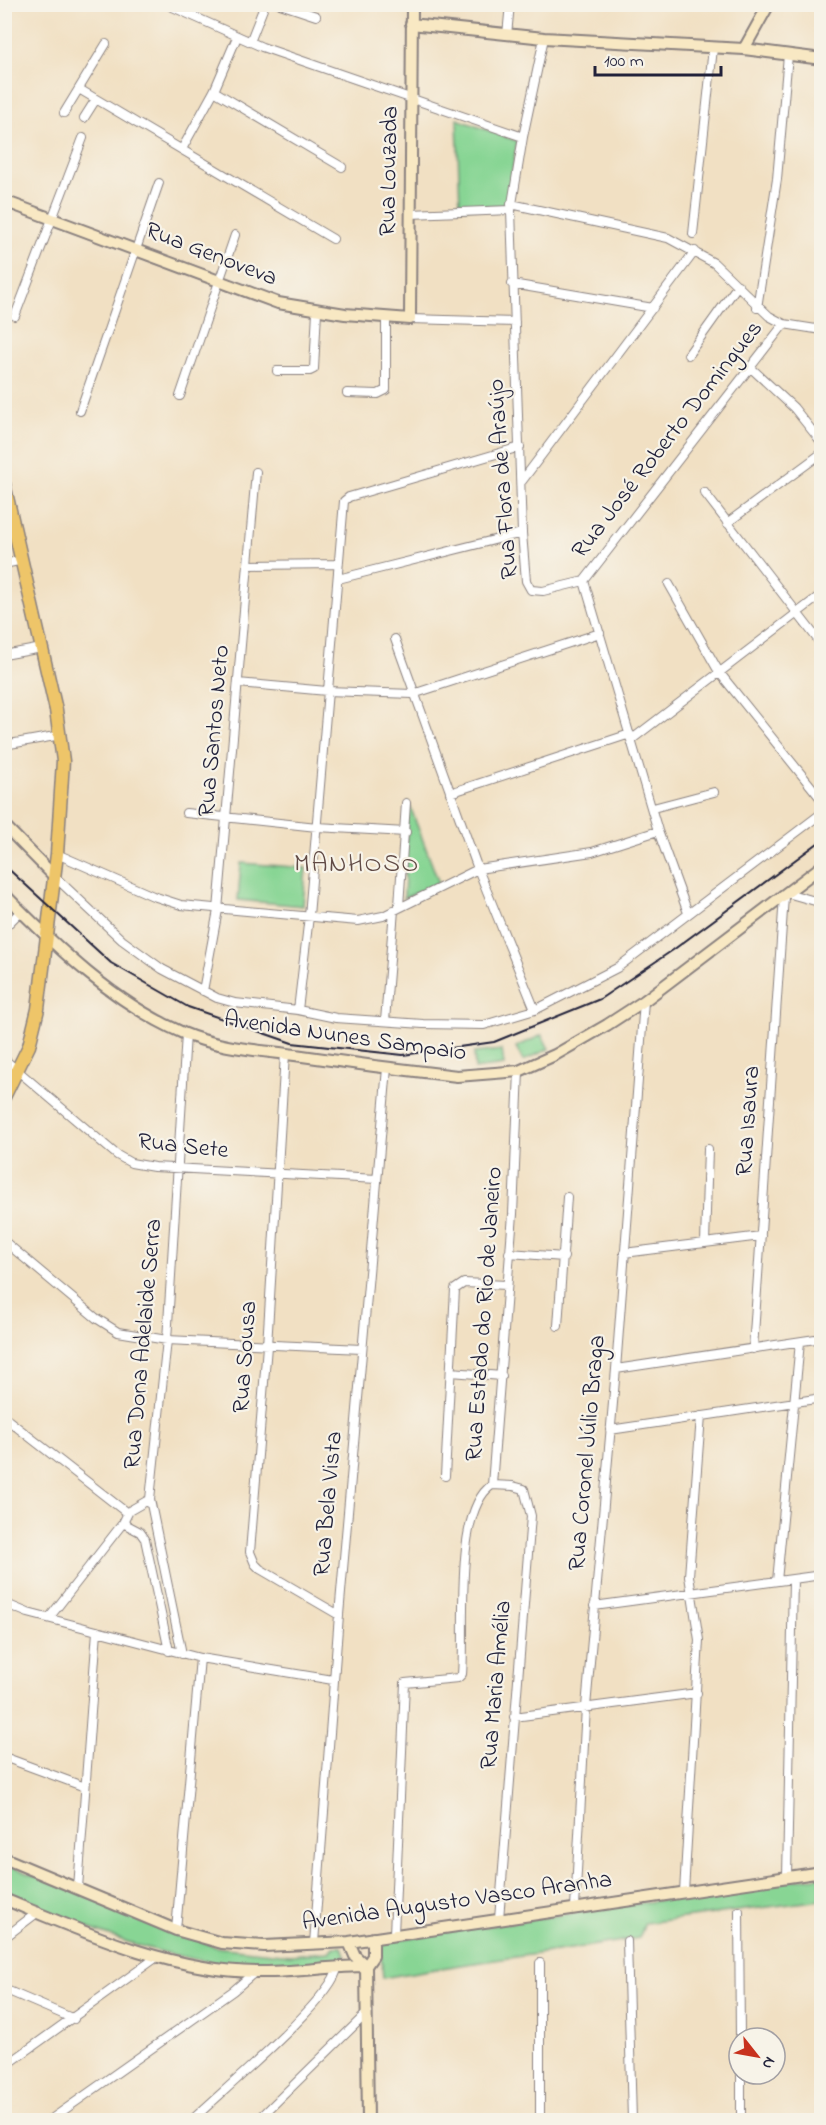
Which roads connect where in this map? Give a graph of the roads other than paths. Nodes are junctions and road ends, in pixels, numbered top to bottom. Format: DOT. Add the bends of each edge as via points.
graph roads {
  1 [pos="166,4"];
  2 [pos="265,4"];
  3 [pos="280,4"];
  4 [pos="412,4"];
  5 [pos="510,4"];
  6 [pos="769,4"];
  7 [pos="316,16"];
  8 [pos="411,24"];
  9 [pos="507,35"];
  10 [pos="237,37"];
  11 [pos="544,38"];
  12 [pos="250,42"];
  13 [pos="106,44"];
  14 [pos="713,48"];
  15 [pos="744,49"];
  16 [pos="788,55"];
  17 [pos="822,59"];
  18 [pos="79,89"];
  19 [pos="214,91"];
  20 [pos="96,99"];
  21 [pos="412,100"];
  22 [pos="64,113"];
  23 [pos="84,118"];
  24 [pos="523,137"];
  25 [pos="83,138"];
  26 [pos="182,149"];
  27 [pos="342,167"];
  28 [pos="159,183"];
  29 [pos="4,201"];
  30 [pos="511,207"];
  31 [pos="410,214"];
  32 [pos="54,219"];
  33 [pos="693,234"];
  34 [pos="235,235"];
  35 [pos="333,239"];
  36 [pos="136,249"];
  37 [pos="696,251"];
  38 [pos="218,281"];
  39 [pos="512,284"];
  40 [pos="738,285"];
  41 [pos="653,308"];
  42 [pos="758,308"];
  43 [pos="317,311"];
  44 [pos="15,316"];
  45 [pos="386,318"];
  46 [pos="410,319"];
  47 [pos="515,322"];
  48 [pos="784,324"];
  49 [pos="822,330"];
  50 [pos="688,354"];
  51 [pos="750,367"];
  52 [pos="277,371"];
  53 [pos="347,393"];
  54 [pos="180,396"];
  55 [pos="80,411"];
  56 [pos="822,443"];
  57 [pos="520,447"];
  58 [pos="822,453"];
  59 [pos="256,472"];
  60 [pos="522,482"];
  61 [pos="4,484"];
  62 [pos="704,492"];
  63 [pos="727,524"];
  64 [pos="522,533"];
  65 [pos="23,560"];
  66 [pos="4,564"];
  67 [pos="337,564"];
  68 [pos="250,565"];
  69 [pos="338,579"];
  70 [pos="584,581"];
  71 [pos="669,584"];
  72 [pos="822,594"];
  73 [pos="796,613"];
  74 [pos="600,633"];
  75 [pos="395,639"];
  76 [pos="822,645"];
  77 [pos="42,648"];
  78 [pos="4,655"];
  79 [pos="719,672"];
  80 [pos="238,683"];
  81 [pos="327,691"];
  82 [pos="413,694"];
  83 [pos="61,735"];
  84 [pos="630,737"];
  85 [pos="4,745"];
  86 [pos="714,792"];
  87 [pos="450,793"];
  88 [pos="822,800"];
  89 [pos="406,803"];
  90 [pos="653,808"];
  91 [pos="186,813"];
  92 [pos="822,813"];
  93 [pos="227,818"];
  94 [pos="4,825"];
  95 [pos="317,827"];
  96 [pos="658,831"];
  97 [pos="406,832"];
  98 [pos="57,854"];
  99 [pos="822,866"];
  100 [pos="478,869"];
  101 [pos="54,876"];
  102 [pos="4,894"];
  103 [pos="785,894"];
  104 [pos="822,903"];
  105 [pos="397,908"];
  106 [pos="218,910"];
  107 [pos="21,911"];
  108 [pos="688,913"];
  109 [pos="309,916"];
  110 [pos="4,928"];
  111 [pos="48,937"];
  112 [pos="203,992"];
  113 [pos="644,1001"];
  114 [pos="298,1010"];
  115 [pos="535,1010"];
  116 [pos="385,1021"];
  117 [pos="186,1034"];
  118 [pos="285,1054"];
  119 [pos="4,1059"];
  120 [pos="387,1068"];
  121 [pos="519,1071"];
  122 [pos="18,1072"];
  123 [pos="4,1097"];
  124 [pos="708,1149"];
  125 [pos="177,1169"];
  126 [pos="277,1174"];
  127 [pos="377,1179"];
  128 [pos="567,1197"];
  129 [pos="760,1236"];
  130 [pos="4,1241"];
  131 [pos="705,1243"];
  132 [pos="509,1253"];
  133 [pos="624,1253"];
  134 [pos="564,1257"];
  135 [pos="507,1285"];
  136 [pos="558,1326"];
  137 [pos="822,1338"];
  138 [pos="167,1340"];
  139 [pos="800,1342"];
  140 [pos="267,1346"];
  141 [pos="362,1349"];
  142 [pos="753,1349"];
  143 [pos="616,1369"];
  144 [pos="451,1372"];
  145 [pos="502,1376"];
  146 [pos="822,1398"];
  147 [pos="795,1402"];
  148 [pos="701,1416"];
  149 [pos="4,1417"];
  150 [pos="610,1430"];
  151 [pos="445,1476"];
  152 [pos="492,1485"];
  153 [pos="150,1499"];
  154 [pos="127,1513"];
  155 [pos="123,1522"];
  156 [pos="822,1575"];
  157 [pos="793,1579"];
  158 [pos="777,1581"];
  159 [pos="690,1593"];
  160 [pos="7,1605"];
  161 [pos="594,1606"];
  162 [pos="339,1616"];
  163 [pos="4,1618"];
  164 [pos="49,1618"];
  165 [pos="97,1631"];
  166 [pos="170,1650"];
  167 [pos="182,1654"];
  168 [pos="200,1658"];
  169 [pos="333,1680"];
  170 [pos="697,1693"];
  171 [pos="586,1707"];
  172 [pos="514,1718"];
  173 [pos="4,1757"];
  174 [pos="85,1787"];
  175 [pos="4,1858"];
  176 [pos="822,1872"];
  177 [pos="787,1877"];
  178 [pos="78,1888"];
  179 [pos="684,1892"];
  180 [pos="4,1899"];
  181 [pos="575,1908"];
  182 [pos="739,1911"];
  183 [pos="38,1912"];
  184 [pos="499,1919"];
  185 [pos="176,1930"];
  186 [pos="394,1934"];
  187 [pos="4,1938"];
  188 [pos="373,1938"];
  189 [pos="627,1941"];
  190 [pos="349,1942"];
  191 [pos="314,1943"];
  192 [pos="157,1957"];
  193 [pos="540,1963"];
  194 [pos="366,1966"];
  195 [pos="338,1968"];
  196 [pos="255,1972"];
  197 [pos="4,1989"];
  198 [pos="369,2011"];
  199 [pos="74,2019"];
  200 [pos="740,2026"];
  201 [pos="5,2066"];
  202 [pos="741,2086"];
  203 [pos="50,2121"];
  204 [pos="192,2121"];
  205 [pos="258,2121"];
  206 [pos="368,2121"];
  207 [pos="540,2121"];
  208 [pos="632,2121"];
  209 [pos="741,2121"];
  1 -- 10 [label="street"];
  2 -- 12 [label="street"];
  3 -- 7 [label="street"];
  4 -- 8 [label="street, Rua Louzada"];
  5 -- 9 [label="street"];
  6 -- 15 [label="street"];
  8 -- 9 [label="street"];
  8 -- 21 [label="street, Rua Louzada"];
  9 -- 11 [label="street"];
  10 -- 12 [label="street"];
  10 -- 19 [label="street"];
  11 -- 14 [label="street"];
  11 -- 24 [label="street, Rua Flora de Araújo"];
  12 -- 21 [label="street"];
  13 -- 18 [label="street"];
  14 -- 15 [label="street"];
  14 -- 33 [label="street"];
  15 -- 16 [label="street"];
  16 -- 17 [label="street"];
  16 -- 42 [label="street"];
  18 -- 20 [label="street"];
  18 -- 22 [label="street"];
  19 -- 26 [label="street"];
  19 -- 27 [label="street"];
  20 -- 23 [label="street"];
  20 -- 26 [label="street"];
  21 -- 24 [label="street"];
  21 -- 31 [label="street, Rua Louzada"];
  24 -- 30 [label="street, Rua Flora de Araújo"];
  25 -- 32 [label="street"];
  26 -- 35 [label="street"];
  28 -- 36 [label="street"];
  29 -- 32 [label="street, Rua Genoveva"];
  30 -- 31 [label="street"];
  30 -- 37 [label="street" via="640,230"];
  30 -- 39 [label="street, Rua Flora de Araújo"];
  31 -- 46 [label="street, Rua Louzada"];
  32 -- 36 [label="street, Rua Genoveva"];
  32 -- 44 [label="street"];
  34 -- 38 [label="street"];
  36 -- 38 [label="street, Rua Genoveva"];
  36 -- 55 [label="street"];
  37 -- 40 [label="street"];
  37 -- 41 [label="street"];
  38 -- 43 [label="street, Rua Genoveva" via="278,303"];
  38 -- 54 [label="street"];
  39 -- 41 [label="street"];
  39 -- 47 [label="street, Rua Flora de Araújo"];
  40 -- 42 [label="street"];
  40 -- 50 [label="street"];
  41 -- 60 [label="street"];
  42 -- 48 [label="street"];
  43 -- 45 [label="street, Rua Genoveva"];
  43 -- 52 [label="street" via="314,369"];
  45 -- 46 [label="street, Rua Genoveva"];
  45 -- 53 [label="street" via="386,390 378,394"];
  46 -- 47 [label="street"];
  47 -- 57 [label="street, Rua Flora de Araújo"];
  48 -- 49 [label="street"];
  48 -- 51 [label="street, Rua José Roberto Domingues"];
  51 -- 56 [label="street" via="794,408"];
  51 -- 70 [label="street, Rua José Roberto Domingues"];
  57 -- 60 [label="street, Rua Flora de Araújo"];
  57 -- 67 [label="street" via="349,496 343,504"];
  58 -- 63 [label="street"];
  59 -- 68 [label="street, Rua Santos Neto"];
  60 -- 64 [label="street, Rua Flora de Araújo"];
  61 -- 65 [label="main road"];
  62 -- 63 [label="street"];
  63 -- 73 [label="street"];
  64 -- 69 [label="street"];
  64 -- 70 [label="street, Rua Flora de Araújo" via="525,580 531,590"];
  65 -- 66 [label="street"];
  65 -- 77 [label="main road"];
  67 -- 68 [label="street"];
  67 -- 69 [label="street"];
  68 -- 80 [label="street, Rua Santos Neto"];
  69 -- 81 [label="street"];
  70 -- 74 [label="street"];
  71 -- 79 [label="street"];
  72 -- 73 [label="street"];
  73 -- 76 [label="street"];
  73 -- 79 [label="street"];
  74 -- 82 [label="street"];
  74 -- 84 [label="street"];
  75 -- 82 [label="street"];
  77 -- 78 [label="street"];
  77 -- 83 [label="main road"];
  79 -- 84 [label="street"];
  79 -- 88 [label="street"];
  80 -- 81 [label="street"];
  80 -- 93 [label="street, Rua Santos Neto"];
  81 -- 82 [label="street"];
  81 -- 95 [label="street"];
  82 -- 87 [label="street"];
  83 -- 85 [label="street"];
  83 -- 98 [label="main road" via="63,777"];
  84 -- 87 [label="street"];
  84 -- 90 [label="street"];
  86 -- 90 [label="street"];
  87 -- 100 [label="street"];
  89 -- 97 [label="street"];
  90 -- 96 [label="street"];
  91 -- 93 [label="street"];
  92 -- 108 [label="street"];
  93 -- 95 [label="street"];
  93 -- 106 [label="street, Rua Santos Neto"];
  94 -- 101 [label="street"];
  95 -- 97 [label="street"];
  95 -- 109 [label="street"];
  96 -- 100 [label="street" via="585,853"];
  96 -- 108 [label="street"];
  97 -- 105 [label="street"];
  98 -- 101 [label="main road"];
  98 -- 106 [label="street" via="166,901"];
  99 -- 103 [label="street, Avenida Nunes Sampaio"];
  100 -- 105 [label="street"];
  100 -- 115 [label="street"];
  101 -- 111 [label="main road"];
  101 -- 112 [label="street" via="122,940"];
  102 -- 107 [label="street, Avenida Nunes Sampaio"];
  103 -- 104 [label="street"];
  103 -- 113 [label="street, Avenida Nunes Sampaio"];
  103 -- 129 [label="street, Rua Isaura"];
  105 -- 109 [label="street" via="366,920"];
  105 -- 116 [label="street"];
  106 -- 109 [label="street"];
  106 -- 112 [label="street, Rua Santos Neto"];
  107 -- 110 [label="street"];
  107 -- 111 [label="street, Avenida Nunes Sampaio"];
  108 -- 115 [label="street" via="617,968"];
  109 -- 114 [label="street"];
  111 -- 117 [label="street, Avenida Nunes Sampaio" via="123,999"];
  111 -- 122 [label="main road" via="36,1021"];
  112 -- 114 [label="street" via="235,1003"];
  113 -- 121 [label="street, Avenida Nunes Sampaio" via="555,1055"];
  113 -- 133 [label="street, Rua Coronel Júlio Braga"];
  114 -- 116 [label="street" via="336,1018"];
  115 -- 116 [label="street" via="484,1025"];
  117 -- 118 [label="street, Avenida Nunes Sampaio"];
  117 -- 125 [label="street, Rua Dona Adelaide Serra"];
  118 -- 120 [label="street, Avenida Nunes Sampaio"];
  118 -- 126 [label="street, Rua Sousa"];
  119 -- 122 [label="street, Rua Sete"];
  120 -- 121 [label="street, Avenida Nunes Sampaio" via="457,1076"];
  120 -- 127 [label="street, Rua Bela Vista"];
  121 -- 132 [label="street, Rua Estado do Rio de Janeiro"];
  122 -- 123 [label="main road"];
  122 -- 125 [label="street, Rua Sete" via="122,1159"];
  124 -- 131 [label="street"];
  125 -- 126 [label="street, Rua Sete"];
  125 -- 138 [label="street, Rua Dona Adelaide Serra"];
  126 -- 127 [label="street, Rua Sete"];
  126 -- 140 [label="street, Rua Sousa"];
  127 -- 141 [label="street, Rua Bela Vista"];
  128 -- 134 [label="street"];
  129 -- 131 [label="street"];
  129 -- 142 [label="street, Rua Isaura"];
  130 -- 138 [label="street" via="111,1328"];
  131 -- 133 [label="street"];
  132 -- 134 [label="street"];
  132 -- 135 [label="street, Rua Estado do Rio de Janeiro"];
  133 -- 143 [label="street, Rua Coronel Júlio Braga"];
  134 -- 136 [label="street"];
  135 -- 144 [label="street" via="457,1286"];
  135 -- 145 [label="street, Rua Estado do Rio de Janeiro"];
  137 -- 139 [label="street"];
  138 -- 140 [label="street"];
  138 -- 153 [label="street, Rua Dona Adelaide Serra"];
  139 -- 142 [label="street"];
  139 -- 147 [label="street"];
  140 -- 141 [label="street"];
  140 -- 162 [label="street, Rua Sousa" via="251,1555 260,1569"];
  141 -- 162 [label="street, Rua Bela Vista"];
  142 -- 143 [label="street"];
  143 -- 150 [label="street, Rua Coronel Júlio Braga"];
  144 -- 145 [label="street"];
  144 -- 151 [label="street"];
  145 -- 152 [label="street, Rua Estado do Rio de Janeiro"];
  146 -- 147 [label="street"];
  147 -- 148 [label="street"];
  147 -- 158 [label="street"];
  148 -- 150 [label="street"];
  148 -- 159 [label="street"];
  149 -- 154 [label="street"];
  150 -- 161 [label="street, Rua Coronel Júlio Braga"];
  152 -- 172 [label="street, Rua Maria Amélia" via="524,1489 531,1516"];
  152 -- 186 [label="street, Rua Estado do Rio de Janeiro" via="473,1513 466,1552 462,1674 458,1678 405,1683"];
  153 -- 154 [label="street, Rua Dona Adelaide Serra"];
  153 -- 167 [label="street"];
  154 -- 155 [label="street"];
  155 -- 164 [label="street"];
  155 -- 166 [label="street" via="145,1539"];
  156 -- 157 [label="street"];
  157 -- 158 [label="street"];
  157 -- 177 [label="street"];
  158 -- 159 [label="street"];
  159 -- 161 [label="street"];
  159 -- 170 [label="street" via="699,1640"];
  160 -- 163 [label="street"];
  160 -- 164 [label="street"];
  161 -- 171 [label="street, Rua Coronel Júlio Braga"];
  162 -- 169 [label="street, Rua Bela Vista"];
  164 -- 165 [label="street"];
  165 -- 166 [label="street"];
  165 -- 174 [label="street"];
  166 -- 167 [label="street"];
  167 -- 168 [label="street"];
  168 -- 169 [label="street"];
  168 -- 185 [label="street"];
  169 -- 191 [label="street, Rua Bela Vista"];
  170 -- 171 [label="street"];
  170 -- 179 [label="street"];
  171 -- 172 [label="street"];
  171 -- 181 [label="street, Rua Coronel Júlio Braga"];
  172 -- 184 [label="street, Rua Maria Amélia"];
  173 -- 174 [label="street"];
  174 -- 178 [label="street"];
  175 -- 178 [label="street, Avenida Augusto Vasco Aranha"];
  176 -- 177 [label="street, Avenida Augusto Vasco Aranha"];
  177 -- 179 [label="street, Avenida Augusto Vasco Aranha"];
  178 -- 185 [label="street, Avenida Augusto Vasco Aranha"];
  179 -- 181 [label="street, Avenida Augusto Vasco Aranha"];
  180 -- 183 [label="street"];
  181 -- 184 [label="street, Avenida Augusto Vasco Aranha"];
  182 -- 200 [label="street"];
  183 -- 187 [label="street"];
  183 -- 192 [label="street"];
  184 -- 186 [label="street, Avenida Augusto Vasco Aranha"];
  185 -- 191 [label="street, Avenida Augusto Vasco Aranha" via="240,1946"];
  186 -- 188 [label="street, Avenida Augusto Vasco Aranha"];
  188 -- 190 [label="street, Avenida Augusto Vasco Aranha"];
  188 -- 194 [label="street" via="373,1956"];
  189 -- 208 [label="street"];
  190 -- 191 [label="street, Avenida Augusto Vasco Aranha"];
  190 -- 194 [label="street" via="355,1956"];
  192 -- 196 [label="street"];
  192 -- 199 [label="street"];
  193 -- 207 [label="street"];
  194 -- 195 [label="street"];
  194 -- 198 [label="street"];
  195 -- 196 [label="street"];
  195 -- 204 [label="street" via="336,1978 312,2009"];
  196 -- 203 [label="street"];
  197 -- 199 [label="street"];
  198 -- 205 [label="street"];
  198 -- 206 [label="street"];
  199 -- 201 [label="street"];
  202 -- 209 [label="street"];
}
